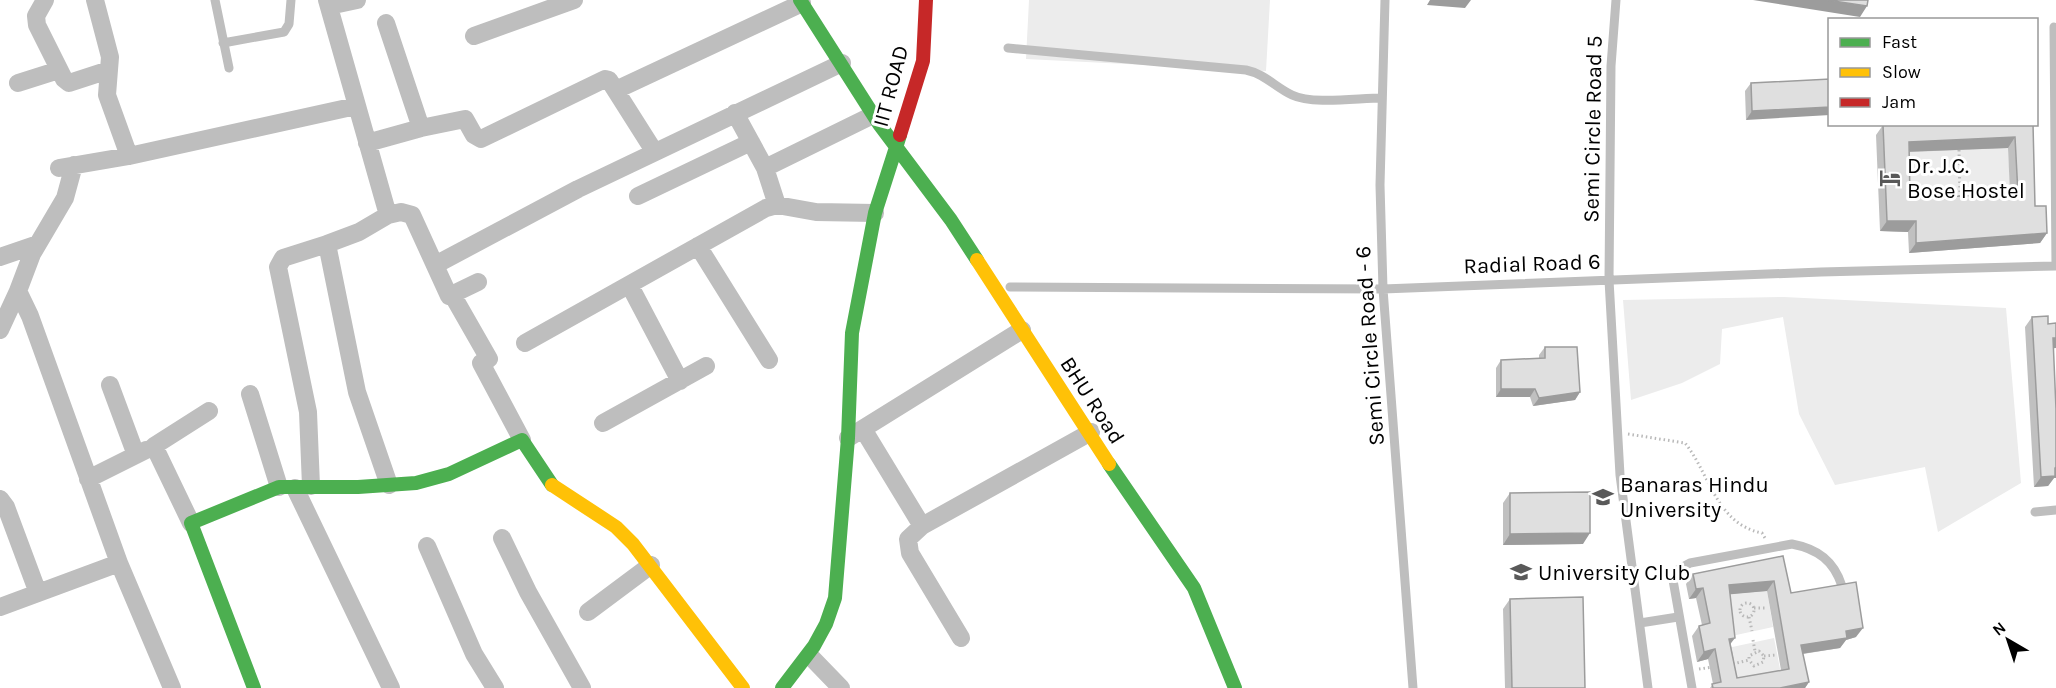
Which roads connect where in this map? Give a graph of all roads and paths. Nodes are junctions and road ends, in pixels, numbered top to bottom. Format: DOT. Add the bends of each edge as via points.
graph roads {
  1 [pos="45,0"];
  2 [pos="95,0"];
  3 [pos="215,0"];
  4 [pos="291,0"];
  5 [pos="357,0"];
  6 [pos="571,0"];
  7 [pos="926,0"];
  8 [pos="1385,0"];
  9 [pos="1616,0"];
  10 [pos="801,1"];
  11 [pos="328,3"];
  12 [pos="386,23"];
  13 [pos="2054,27"];
  14 [pos="474,36"];
  15 [pos="223,43"];
  16 [pos="1008,48"];
  17 [pos="842,63"];
  18 [pos="229,68"];
  19 [pos="59,70"];
  20 [pos="110,70"];
  21 [pos="18,83"];
  22 [pos="616,90"];
  23 [pos="1382,98"];
  24 [pos="356,106"];
  25 [pos="735,113"];
  26 [pos="873,115"];
  27 [pos="421,128"];
  28 [pos="751,142"];
  29 [pos="367,143"];
  30 [pos="896,146"];
  31 [pos="1959,150"];
  32 [pos="654,151"];
  33 [pos="129,156"];
  34 [pos="765,168"];
  35 [pos="638,196"];
  36 [pos="777,205"];
  37 [pos="1960,206"];
  38 [pos="875,213"];
  39 [pos="388,215"];
  40 [pos="38,244"];
  41 [pos="327,244"];
  42 [pos="698,246"];
  43 [pos="0,257"];
  44 [pos="435,265"];
  45 [pos="2056,266"];
  46 [pos="1609,280"];
  47 [pos="478,282"];
  48 [pos="630,286"];
  49 [pos="1010,287"];
  50 [pos="1383,289"];
  51 [pos="18,291"];
  52 [pos="453,296"];
  53 [pos="0,330"];
  54 [pos="1022,330"];
  55 [pos="525,343"];
  56 [pos="769,360"];
  57 [pos="706,366"];
  58 [pos="680,381"];
  59 [pos="110,385"];
  60 [pos="250,394"];
  61 [pos="208,411"];
  62 [pos="603,423"];
  63 [pos="1091,432"];
  64 [pos="1617,432"];
  65 [pos="856,434"];
  66 [pos="522,440"];
  67 [pos="154,446"];
  68 [pos="136,455"];
  69 [pos="88,479"];
  70 [pos="389,485"];
  71 [pos="295,487"];
  72 [pos="0,499"];
  73 [pos="2056,510"];
  74 [pos="2035,512"];
  75 [pos="191,524"];
  76 [pos="922,526"];
  77 [pos="502,538"];
  78 [pos="427,546"];
  79 [pos="1770,550"];
  80 [pos="119,563"];
  81 [pos="651,565"];
  82 [pos="1842,586"];
  83 [pos="38,593"];
  84 [pos="1745,596"];
  85 [pos="1746,602"];
  86 [pos="0,607"];
  87 [pos="1754,608"];
  88 [pos="1766,608"];
  89 [pos="588,612"];
  90 [pos="1740,612"];
  91 [pos="1732,613"];
  92 [pos="1678,617"];
  93 [pos="1749,617"];
  94 [pos="1640,623"];
  95 [pos="1752,631"];
  96 [pos="961,638"];
  97 [pos="1753,640"];
  98 [pos="1755,651"];
  99 [pos="1776,655"];
  100 [pos="810,656"];
  101 [pos="1764,656"];
  102 [pos="1749,660"];
  103 [pos="1730,665"];
  104 [pos="1758,665"];
  105 [pos="1760,673"];
  106 [pos="1233,683"];
  107 [pos="172,688"];
  108 [pos="254,688"];
  109 [pos="391,688"];
  110 [pos="495,688"];
  111 [pos="582,688"];
  112 [pos="743,688"];
  113 [pos="782,688"];
  114 [pos="841,688"];
  115 [pos="1214,688"];
  116 [pos="1413,688"];
  117 [pos="1648,688"];
  118 [pos="1692,688"];
  1 -- 19 [label="street" via="36,16 37,25"];
  2 -- 20 [label="street"];
  3 -- 15 [label="lane"];
  4 -- 15 [label="lane" via="289,24 284,32"];
  5 -- 11 [label="street"];
  6 -- 14 [label="street"];
  7 -- 30 [label="street, IIT ROAD" via="923,61"];
  8 -- 23 [label="lane, Semi Circle Road - 6"];
  9 -- 46 [label="lane, Semi Circle Road 5" via="1611,66"];
  10 -- 17 [label="street, BHU Road"];
  10 -- 22 [label="street"];
  11 -- 24 [label="street"];
  12 -- 27 [label="street"];
  13 -- 45 [label="lane"];
  15 -- 18 [label="lane"];
  16 -- 23 [label="lane" via="1246,70 1259,73 1293,96 1308,99"];
  17 -- 25 [label="street"];
  17 -- 26 [label="street, BHU Road"];
  19 -- 20 [label="street" via="69,83"];
  19 -- 21 [label="street"];
  20 -- 33 [label="street" via="107,95"];
  22 -- 27 [label="street" via="609,80 600,80 482,139 474,135 465,118"];
  22 -- 32 [label="street"];
  23 -- 50 [label="lane, Semi Circle Road - 6"];
  24 -- 29 [label="street"];
  24 -- 33 [label="street"];
  25 -- 28 [label="street"];
  25 -- 32 [label="street"];
  26 -- 30 [label="street, BHU Road"];
  26 -- 34 [label="street"];
  27 -- 29 [label="street"];
  28 -- 34 [label="street"];
  28 -- 35 [label="street"];
  29 -- 39 [label="street"];
  30 -- 38 [label="street, IIT ROAD"];
  30 -- 54 [label="street, BHU Road" via="951,220"];
  31 -- 37 [label="path"];
  32 -- 44 [label="street"];
  33 -- 40 [label="street" via="66,167 65,198"];
  34 -- 36 [label="street"];
  36 -- 38 [label="street" via="816,212"];
  36 -- 42 [label="street"];
  38 -- 65 [label="street, IIT ROAD" via="852,333"];
  39 -- 41 [label="street"];
  39 -- 44 [label="street" via="412,215"];
  40 -- 43 [label="street"];
  40 -- 51 [label="street"];
  41 -- 70 [label="street" via="357,392"];
  41 -- 71 [label="street" via="283,258 278,267 308,411"];
  42 -- 48 [label="street"];
  42 -- 56 [label="street"];
  44 -- 52 [label="street" via="446,292"];
  45 -- 46 [label="lane, Radial Road 6"];
  46 -- 50 [label="lane, Radial Road 6"];
  46 -- 64 [label="lane, Semi Circle Road 5"];
  47 -- 52 [label="street"];
  48 -- 55 [label="street"];
  48 -- 58 [label="street"];
  49 -- 50 [label="lane, Radial Road 6"];
  50 -- 116 [label="lane, Semi Circle Road - 6"];
  51 -- 53 [label="street"];
  51 -- 69 [label="street"];
  52 -- 66 [label="street"];
  54 -- 63 [label="street, BHU Road"];
  54 -- 65 [label="street"];
  57 -- 58 [label="street"];
  58 -- 62 [label="street"];
  59 -- 68 [label="street"];
  60 -- 71 [label="street"];
  61 -- 67 [label="street"];
  63 -- 76 [label="street"];
  63 -- 106 [label="street, BHU Road" via="1194,588"];
  64 -- 79 [label="path" via="1685,443 1725,511 1748,530 1762,533"];
  64 -- 94 [label="lane, Semi Circle Road 5"];
  65 -- 76 [label="street"];
  65 -- 100 [label="street, IIT ROAD" via="835,598 830,620"];
  66 -- 70 [label="street" via="449,474"];
  66 -- 81 [label="street" via="554,488 616,527"];
  67 -- 68 [label="street"];
  67 -- 75 [label="street"];
  68 -- 69 [label="street"];
  69 -- 80 [label="street"];
  70 -- 71 [label="street"];
  71 -- 75 [label="street"];
  71 -- 109 [label="street"];
  72 -- 83 [label="street"];
  73 -- 74 [label="lane"];
  75 -- 108 [label="street"];
  76 -- 96 [label="street" via="908,539 910,553"];
  77 -- 111 [label="street"];
  78 -- 110 [label="street" via="474,654"];
  79 -- 82 [label="lane" via="1792,544 1823,555 1837,570"];
  79 -- 92 [label="lane" via="1690,563 1679,569 1673,580"];
  80 -- 83 [label="street"];
  80 -- 107 [label="street"];
  81 -- 89 [label="street"];
  81 -- 112 [label="street"];
  83 -- 86 [label="street"];
  84 -- 85 [label="path"];
  85 -- 87 [label="path"];
  85 -- 90 [label="path"];
  87 -- 88 [label="path"];
  87 -- 93 [label="path"];
  90 -- 91 [label="path"];
  90 -- 93 [label="path"];
  92 -- 94 [label="lane"];
  92 -- 118 [label="lane"];
  93 -- 95 [label="path"];
  94 -- 117 [label="lane, Semi Circle Road 5"];
  97 -- 98 [label="path"];
  98 -- 101 [label="path"];
  98 -- 102 [label="path"];
  99 -- 101 [label="path"];
  100 -- 113 [label="street, IIT ROAD"];
  100 -- 114 [label="street"];
  101 -- 104 [label="path"];
  102 -- 103 [label="path"];
  102 -- 104 [label="path"];
  104 -- 105 [label="path"];
  106 -- 115 [label="street"];
}
